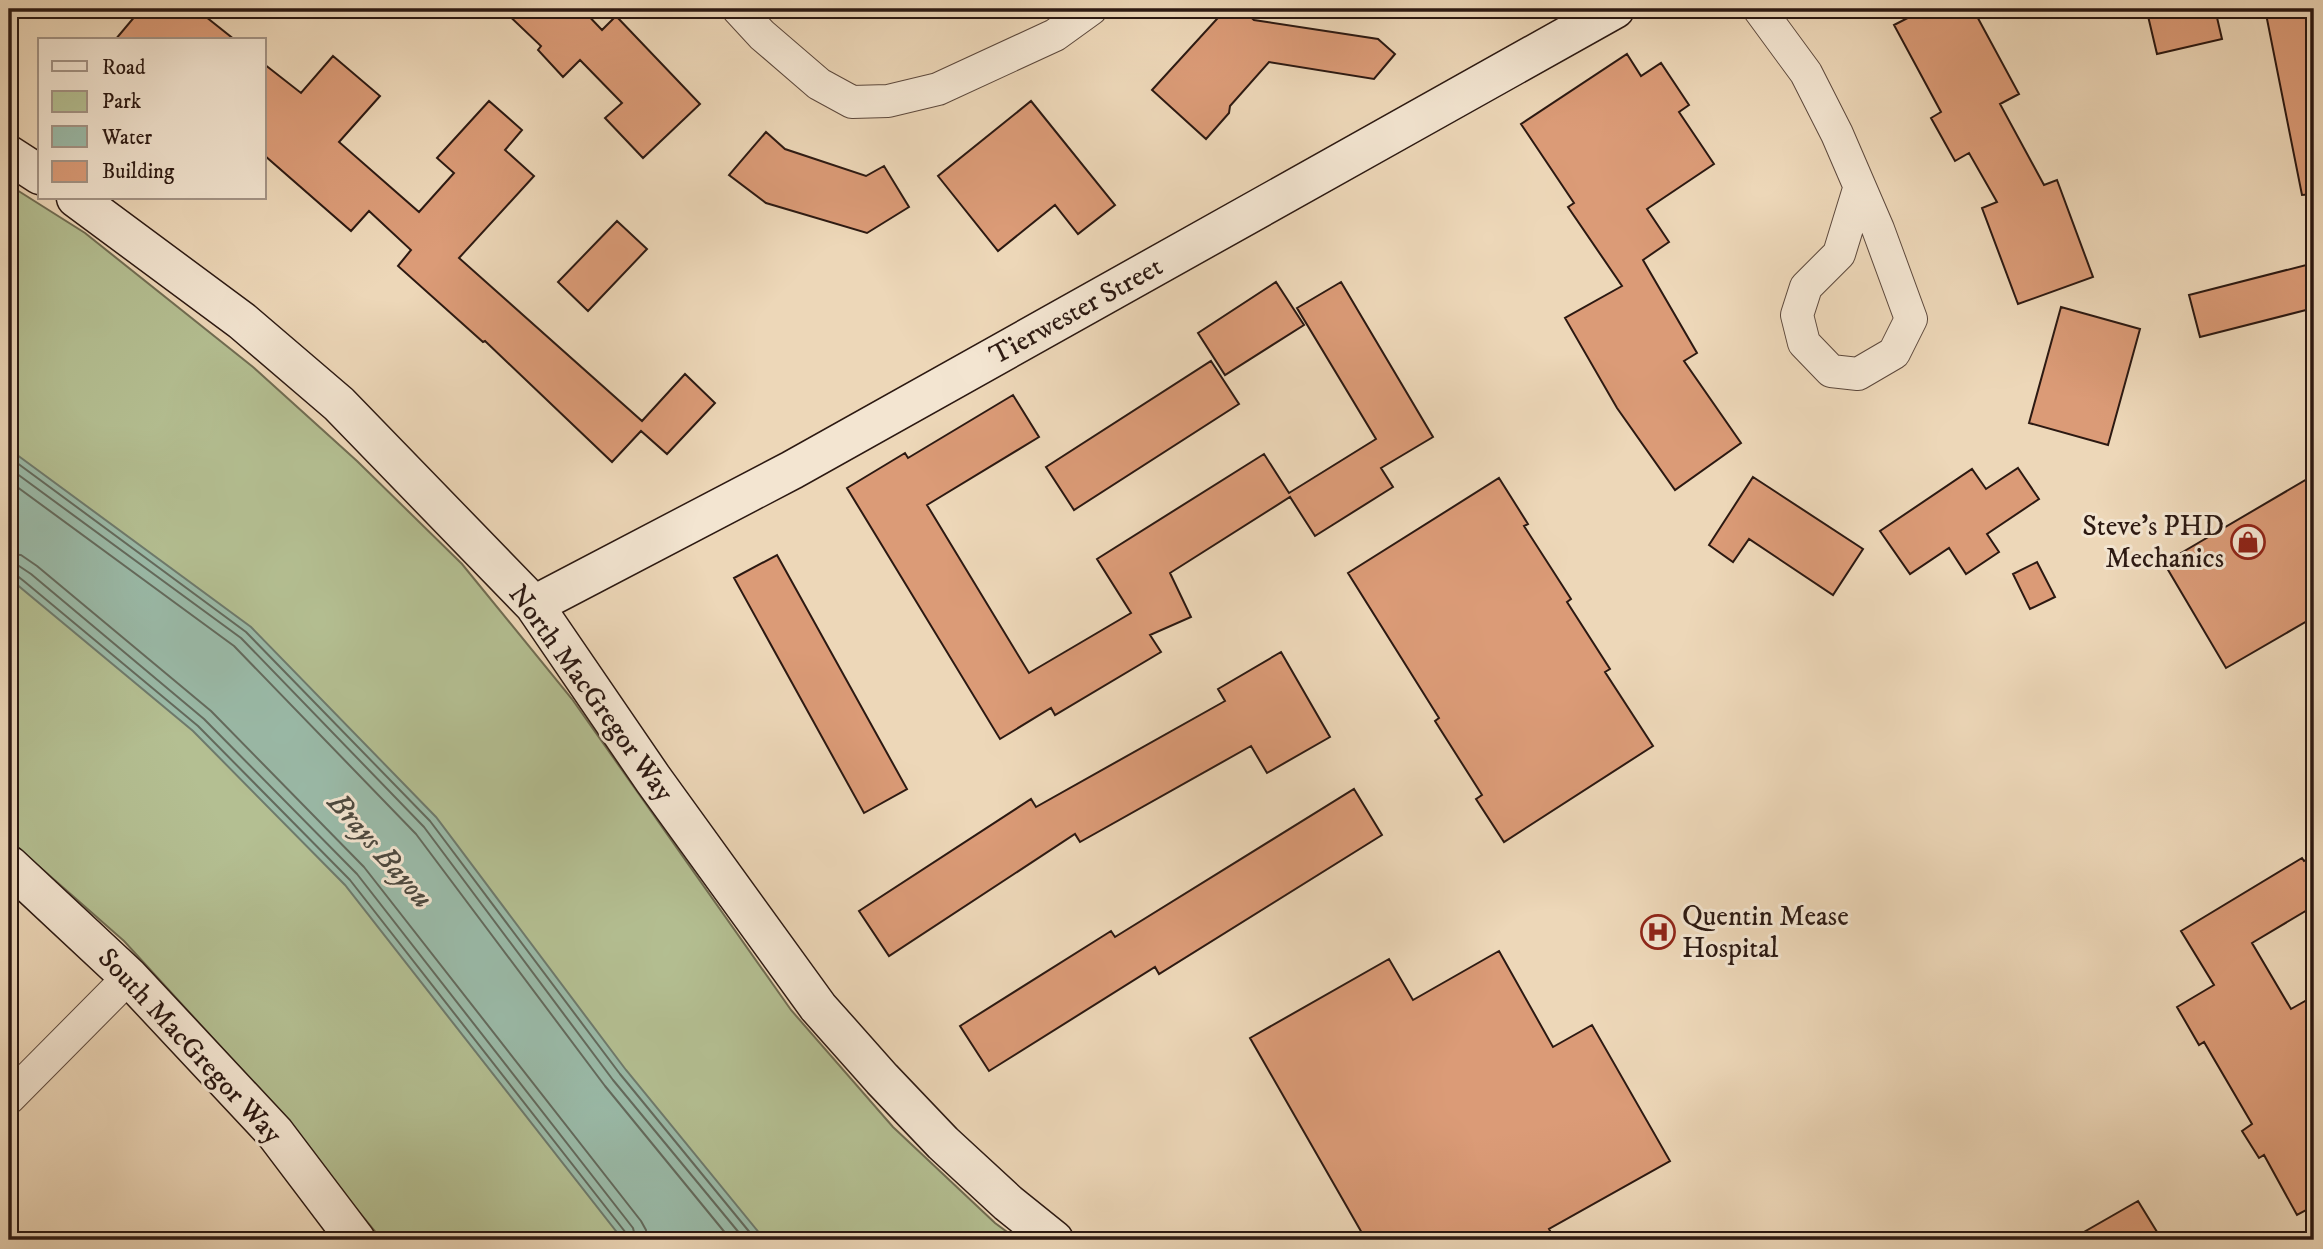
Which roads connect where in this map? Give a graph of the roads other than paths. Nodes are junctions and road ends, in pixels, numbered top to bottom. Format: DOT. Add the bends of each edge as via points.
graph roads {
  1 [pos="738,9"];
  2 [pos="1091,9"];
  3 [pos="1615,9"];
  4 [pos="1759,9"];
  5 [pos="9,155"];
  6 [pos="38,174"];
  7 [pos="1859,189"];
  8 [pos="79,200"];
  9 [pos="534,605"];
  10 [pos="9,865"];
  11 [pos="129,976"];
  12 [pos="9,1098"];
  13 [pos="356,1240"];
  14 [pos="1054,1240"];
  1 -- 2 [label="street" via="819,84 852,102 888,101 938,89 1055,35"];
  3 -- 9 [label="main road, Tierwester Street" via="792,470"];
  4 -- 7 [label="street" via="1806,73"];
  5 -- 6 [label="main road"];
  7 -- 7 [label="street" via="1839,254 1805,288 1797,314 1804,342 1830,371 1858,374 1894,353 1911,318"];
  8 -- 9 [label="main road, North MacGregor Way" via="242,321 339,404"];
  9 -- 14 [label="main road, North MacGregor Way" via="818,1007 943,1143"];
  10 -- 11 [label="main road, South MacGregor Way"];
  11 -- 12 [label="street"];
  11 -- 13 [label="main road, South MacGregor Way" via="275,1133"];
}
